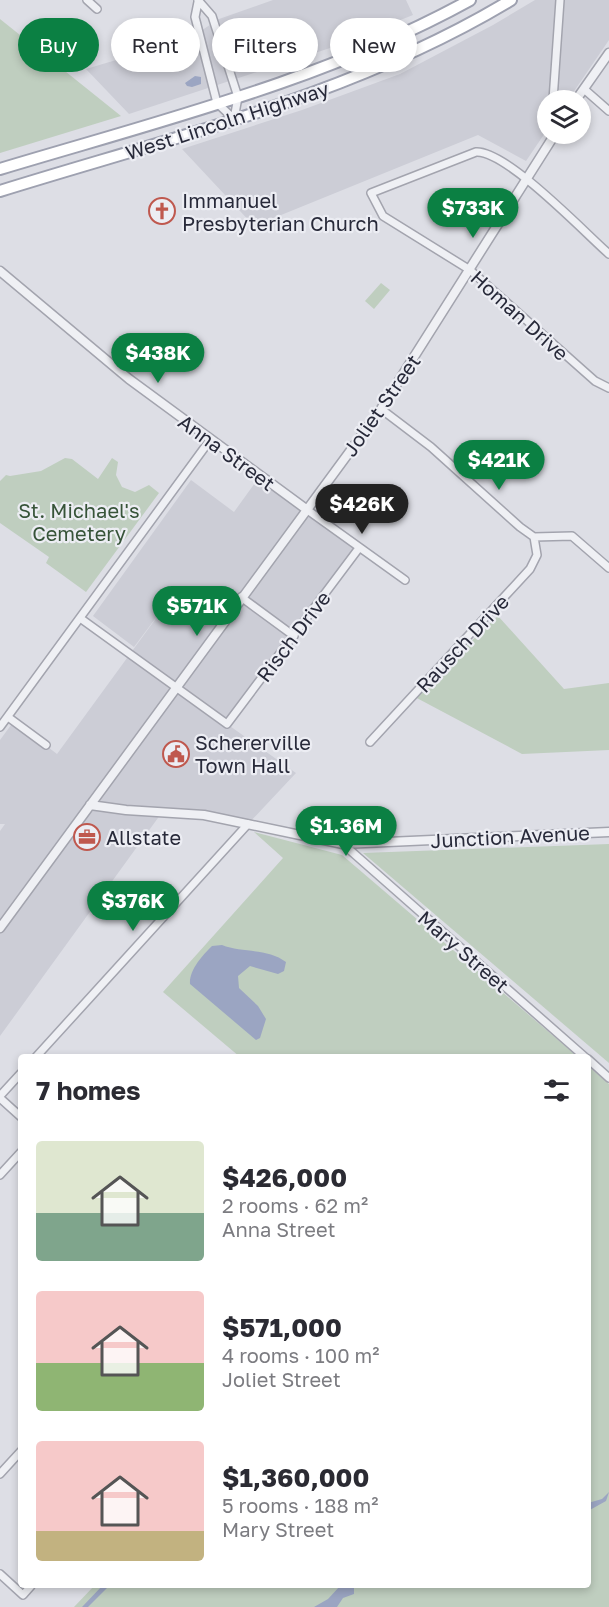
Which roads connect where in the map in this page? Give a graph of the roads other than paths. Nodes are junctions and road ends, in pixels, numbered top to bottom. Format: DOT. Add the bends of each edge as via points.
graph roads {
  1 [pos="87,0"];
  2 [pos="470,0"];
  3 [pos="511,0"];
  4 [pos="560,0"];
  5 [pos="198,1"];
  6 [pos="97,9"];
  7 [pos="609,53"];
  8 [pos="584,89"];
  9 [pos="554,90"];
  10 [pos="238,97"];
  11 [pos="217,104"];
  12 [pos="609,111"];
  13 [pos="234,119"];
  14 [pos="547,144"];
  15 [pos="0,169"];
  16 [pos="527,178"];
  17 [pos="0,191"];
  18 [pos="609,254"];
  19 [pos="470,270"];
  20 [pos="0,271"];
  21 [pos="609,388"];
  22 [pos="381,409"];
  23 [pos="210,440"];
  24 [pos="306,509"];
  25 [pos="534,537"];
  26 [pos="358,548"];
  27 [pos="609,568"];
  28 [pos="405,580"];
  29 [pos="242,597"];
  30 [pos="80,618"];
  31 [pos="294,636"];
  32 [pos="177,688"];
  33 [pos="8,717"];
  34 [pos="0,728"];
  35 [pos="370,742"];
  36 [pos="46,745"];
  37 [pos="90,805"];
  38 [pos="248,824"];
  39 [pos="609,832"];
  40 [pos="343,844"];
  41 [pos="0,928"];
  42 [pos="39,1054"];
  43 [pos="582,1054"];
  44 [pos="591,1062"];
  45 [pos="18,1076"];
  46 [pos="609,1078"];
  47 [pos="0,1097"];
  48 [pos="18,1113"];
  49 [pos="18,1155"];
  50 [pos="0,1175"];
  51 [pos="18,1454"];
  52 [pos="0,1474"];
  53 [pos="0,1574"];
  54 [pos="29,1588"];
  1 -- 6 [label="street"];
  2 -- 10 [label="main road, West Lincoln Highway" via="347,58"];
  3 -- 13 [label="main road, West Lincoln Highway" via="389,63"];
  4 -- 9 [label="street"];
  5 -- 10 [label="street" via="212,16"];
  5 -- 11 [label="street" via="195,17"];
  7 -- 8 [label="street"];
  8 -- 12 [label="street"];
  10 -- 11 [label="main road, West Lincoln Highway"];
  10 -- 13 [label="street"];
  11 -- 13 [label="street"];
  11 -- 15 [label="main road, West Lincoln Highway"];
  13 -- 17 [label="main road, West Lincoln Highway"];
  14 -- 16 [label="street, Joliet Street"];
  16 -- 18 [label="street"];
  16 -- 19 [label="street, Joliet Street"];
  16 -- 19 [label="street, Homan Drive" via="485,151 371,193 383,216"];
  19 -- 21 [label="street, Homan Drive" via="595,381"];
  19 -- 22 [label="street, Joliet Street"];
  20 -- 23 [label="street, Anna Street" via="129,379"];
  22 -- 24 [label="street, Joliet Street"];
  22 -- 25 [label="street"];
  23 -- 24 [label="street, Anna Street"];
  23 -- 30 [label="street"];
  24 -- 26 [label="street, Anna Street"];
  24 -- 29 [label="street, Joliet Street"];
  25 -- 27 [label="street" via="572,536"];
  25 -- 35 [label="street, Rausch Drive" via="537,555 530,569"];
  26 -- 28 [label="street, Anna Street"];
  26 -- 31 [label="street, Risch Drive"];
  29 -- 31 [label="street"];
  29 -- 32 [label="street, Joliet Street"];
  30 -- 32 [label="street"];
  30 -- 33 [label="street"];
  31 -- 32 [label="street, Risch Drive" via="227,724"];
  32 -- 37 [label="street, Joliet Street"];
  33 -- 34 [label="street"];
  33 -- 36 [label="street"];
  37 -- 38 [label="street, Junction Avenue" via="204,815"];
  37 -- 41 [label="street, Joliet Street"];
  38 -- 40 [label="street, Junction Avenue"];
  38 -- 42 [label="street"];
  39 -- 40 [label="street, Junction Avenue"];
  40 -- 43 [label="street, Mary Street"];
  44 -- 46 [label="street, Mary Street"];
  45 -- 47 [label="street"];
  47 -- 48 [label="street"];
  49 -- 50 [label="street"];
  51 -- 52 [label="street"];
  53 -- 54 [label="street" via="23,1595"];
}
